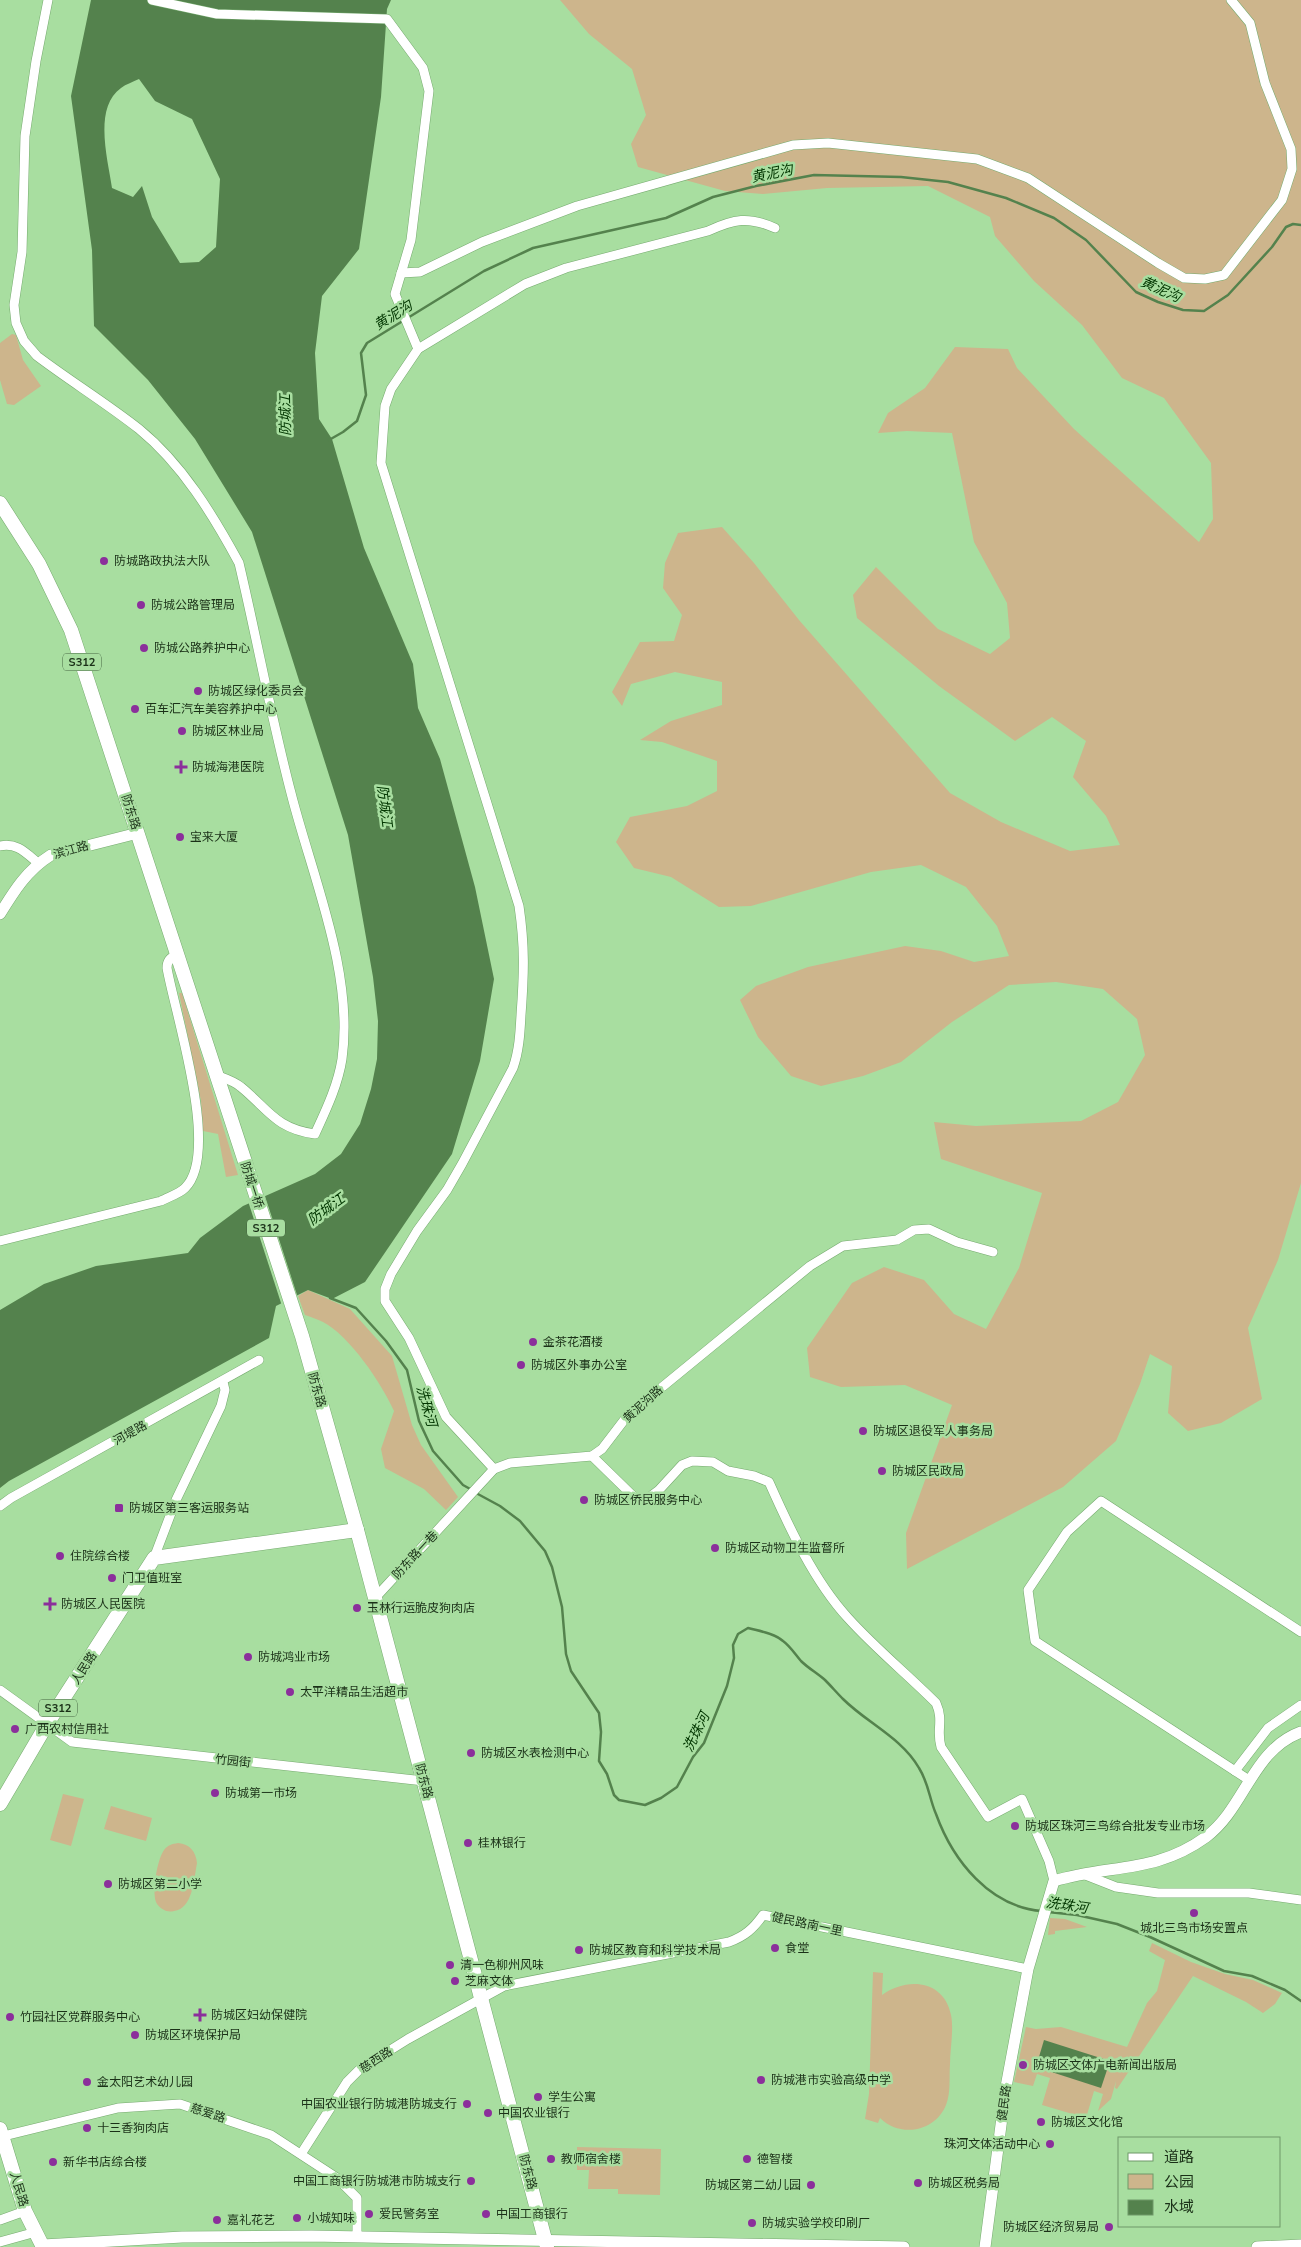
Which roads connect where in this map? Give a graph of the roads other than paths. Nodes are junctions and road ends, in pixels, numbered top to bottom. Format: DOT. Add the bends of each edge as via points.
graph roads {
  1 [pos="48,0"];
  2 [pos="152,0"];
  3 [pos="1231,0"];
  4 [pos="775,228"];
  5 [pos="401,273"];
  6 [pos="418,350"];
  7 [pos="0,503"];
  8 [pos="138,833"];
  9 [pos="0,846"];
  10 [pos="38,863"];
  11 [pos="0,914"];
  12 [pos="177,955"];
  13 [pos="216,1075"];
  14 [pos="235,1133"];
  15 [pos="0,1241"];
  16 [pos="993,1252"];
  17 [pos="297,1322"];
  18 [pos="259,1360"];
  19 [pos="223,1382"];
  20 [pos="592,1456"];
  21 [pos="494,1469"];
  22 [pos="0,1506"];
  23 [pos="357,1530"];
  24 [pos="154,1558"];
  25 [pos="375,1598"];
  26 [pos="1301,1632"];
  27 [pos="0,1690"];
  28 [pos="1301,1705"];
  29 [pos="47,1724"];
  30 [pos="1301,1732"];
  31 [pos="1236,1771"];
  32 [pos="1250,1780"];
  33 [pos="424,1781"];
  34 [pos="0,1804"];
  35 [pos="1080,1873"];
  36 [pos="1054,1881"];
  37 [pos="1301,1900"];
  38 [pos="1028,1969"];
  39 [pos="482,1999"];
  40 [pos="1,2134"];
  41 [pos="301,2154"];
  42 [pos="25,2211"];
  43 [pos="0,2220"];
  44 [pos="36,2232"];
  45 [pos="357,2237"];
  46 [pos="0,2242"];
  47 [pos="548,2245"];
  48 [pos="1301,2245"];
  49 [pos="43,2246"];
  50 [pos="904,2247"];
  51 [pos="985,2247"];
  52 [pos="1257,2247"];
  53 [pos="1264,2247"];
  1 -- 13 [label="street" via="24,136 23,232 14,305 16,323 24,341 37,356 140,430 165,454 222,531 239,563 290,792 340,968 344,1000 342,1058 315,1134 290,1129 239,1085"];
  2 -- 5 [label="street" via="217,14 387,19 423,68 429,90 411,240"];
  3 -- 5 [label="street" via="1250,23 1265,82 1291,149 1292,169 1282,200 1224,275 1205,279 1184,278 1028,178 978,159 828,143 793,145 577,206 482,242 420,272"];
  4 -- 6 [label="street" via="753,220 726,222 708,231 566,268 525,284"];
  5 -- 6 [label="street" via="395,294"];
  6 -- 21 [label="street" via="391,388 385,406 381,463 519,906 525,966 518,1052 512,1068 447,1190 391,1274 385,1289 385,1301 409,1338 446,1417"];
  7 -- 8 [label="main road, 防东路 / S312" via="39,564 71,630"];
  8 -- 10 [label="street, 滨江路" via="63,851"];
  8 -- 12 [label="main road, 防东路 / S312"];
  9 -- 10 [label="street" via="8,844 19,848"];
  10 -- 11 [label="street, 滨江路" via="25,876"];
  12 -- 13 [label="main road, 防东路 / S312"];
  12 -- 15 [label="street" via="167,962 166,968 197,1104 198,1135 193,1176 185,1189 161,1200"];
  13 -- 14 [label="main road, 防东路 / S312"];
  14 -- 17 [label="main road, 防城一桥 / S312"];
  16 -- 20 [label="street, 黄泥沟路" via="957,1242 929,1229 914,1230 897,1240 843,1246 810,1266 628,1415 602,1449"];
  17 -- 23 [label="main road, 防东路 / S312"];
  18 -- 19 [label="street, 河堤路"];
  19 -- 22 [label="street, 河堤路"];
  19 -- 24 [label="street, 人民路" via="225,1390 221,1406 176,1500"];
  20 -- 21 [label="street" via="510,1462"];
  20 -- 36 [label="street" via="634,1497 644,1502 682,1465 692,1461 712,1462 728,1471 768,1482 820,1580 847,1617 936,1703 941,1714 940,1747 988,1818 1022,1799 1049,1861"];
  21 -- 25 [label="street, 防东路一巷"];
  23 -- 24 [label="main road"];
  23 -- 25 [label="main road, 防东路"];
  24 -- 29 [label="main road, 人民路 / S312"];
  25 -- 33 [label="main road, 防东路"];
  26 -- 31 [label="street" via="1101,1501 1066,1532 1028,1590 1035,1641"];
  27 -- 29 [label="street, 竹园街"];
  28 -- 31 [label="street" via="1268,1728"];
  29 -- 33 [label="street, 竹园街" via="72,1742"];
  29 -- 34 [label="main road, 人民路 / S312"];
  30 -- 32 [label="street" via="1279,1743 1266,1755"];
  31 -- 32 [label="street"];
  32 -- 35 [label="street" via="1227,1817 1188,1849 1168,1859 1136,1868"];
  33 -- 39 [label="main road, 防东路"];
  35 -- 36 [label="street"];
  35 -- 37 [label="street" via="1116,1887 1158,1893 1249,1893"];
  36 -- 38 [label="street, 健民路"];
  38 -- 39 [label="street, 健民路南一里" via="763,1915 753,1929 729,1942 504,1986"];
  38 -- 51 [label="street, 健民路" via="1006,2087"];
  39 -- 41 [label="street, 慈西路" via="360,2069 346,2082"];
  39 -- 47 [label="main road, 防东路"];
  40 -- 41 [label="street, 慈爱路" via="118,2108 180,2104 271,2135"];
  40 -- 42 [label="main road, 人民路"];
  41 -- 45 [label="street, 慈爱路" via="337,2178 357,2198"];
  42 -- 43 [label="street"];
  42 -- 44 [label="main road, 人民路"];
  44 -- 46 [label="street"];
  44 -- 49 [label="main road, 人民路"];
  45 -- 47 [label="street"];
  45 -- 49 [label="street" via="182,2237"];
  47 -- 50 [label="street"];
  48 -- 53 [label="street"];
  52 -- 53 [label="street"];
}
